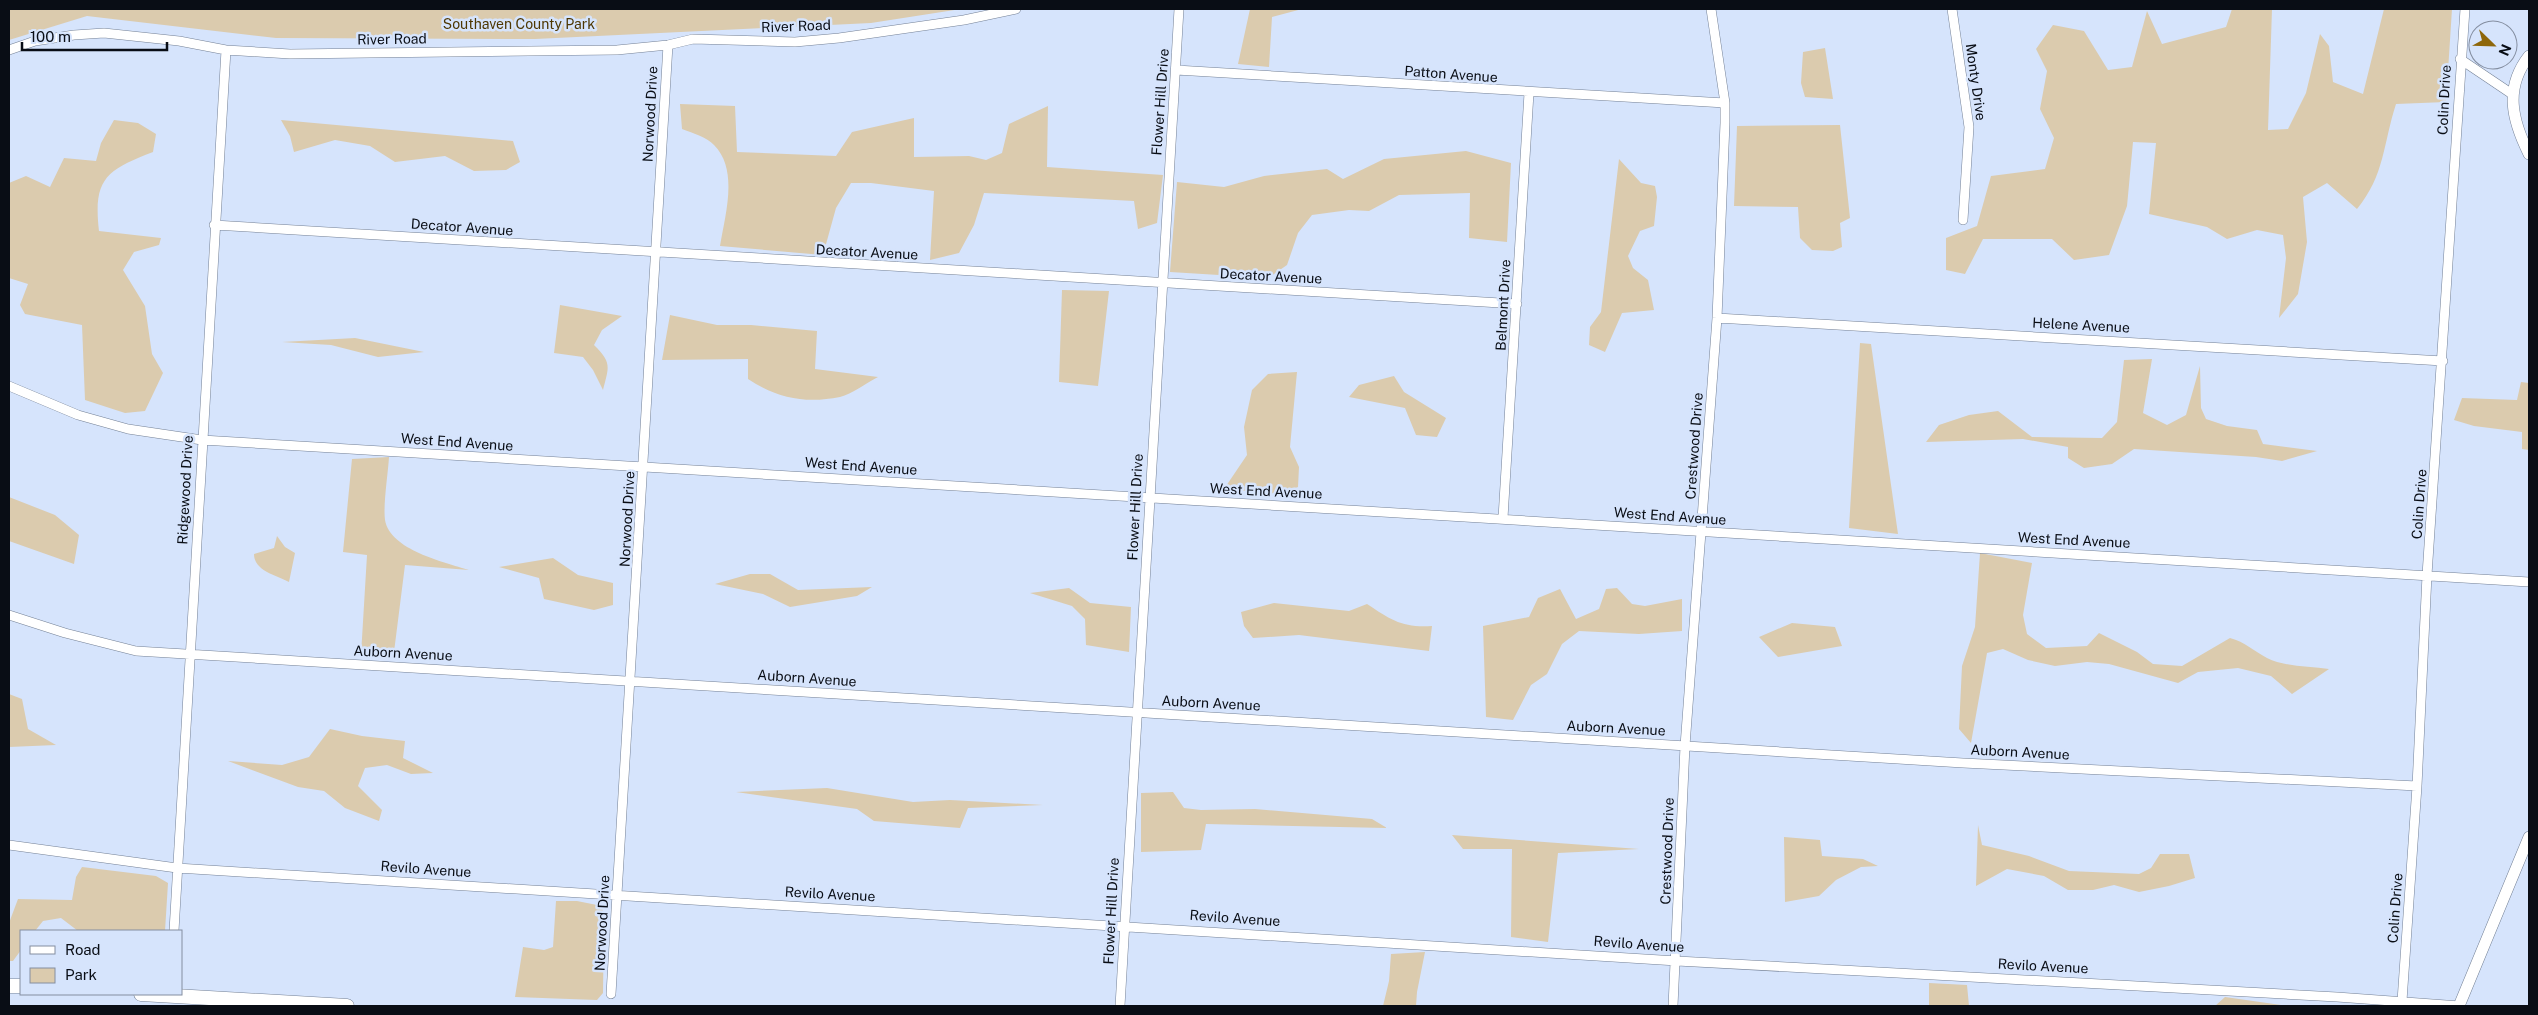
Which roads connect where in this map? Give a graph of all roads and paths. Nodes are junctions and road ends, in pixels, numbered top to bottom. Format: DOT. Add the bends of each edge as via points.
graph roads {
  1 [pos="1016,9"];
  2 [pos="1179,9"];
  3 [pos="1711,9"];
  4 [pos="1952,9"];
  5 [pos="2465,9"];
  6 [pos="668,45"];
  7 [pos="9,50"];
  8 [pos="226,50"];
  9 [pos="2529,56"];
  10 [pos="2460,59"];
  11 [pos="1176,70"];
  12 [pos="1528,93"];
  13 [pos="2512,94"];
  14 [pos="1725,103"];
  15 [pos="2529,154"];
  16 [pos="1962,220"];
  17 [pos="214,225"];
  18 [pos="657,253"];
  19 [pos="1162,283"];
  20 [pos="1517,304"];
  21 [pos="1717,318"];
  22 [pos="2443,361"];
  23 [pos="9,386"];
  24 [pos="202,440"];
  25 [pos="644,467"];
  26 [pos="1149,498"];
  27 [pos="1504,518"];
  28 [pos="1701,532"];
  29 [pos="2427,575"];
  30 [pos="2529,582"];
  31 [pos="9,615"];
  32 [pos="190,654"];
  33 [pos="631,680"];
  34 [pos="1136,712"];
  35 [pos="1685,746"];
  36 [pos="2417,786"];
  37 [pos="2529,837"];
  38 [pos="9,845"];
  39 [pos="177,868"];
  40 [pos="617,895"];
  41 [pos="1124,925"];
  42 [pos="174,930"];
  43 [pos="1677,961"];
  44 [pos="611,994"];
  45 [pos="147,995"];
  46 [pos="170,999"];
  47 [pos="2402,1001"];
  48 [pos="347,1006"];
  49 [pos="1120,1006"];
  50 [pos="1673,1006"];
  51 [pos="2459,1006"];
  1 -- 6 [label="street, River Road" via="839,38 795,42 693,39"];
  2 -- 11 [label="street, Flower Hill Drive"];
  3 -- 14 [label="street, Crestwood Drive"];
  4 -- 16 [label="street, Monty Drive" via="1969,127"];
  5 -- 10 [label="street, Colin Drive"];
  6 -- 8 [label="street, River Road" via="617,50 290,54"];
  6 -- 18 [label="street, Norwood Drive"];
  7 -- 8 [label="street, River Road" via="35,41 104,33"];
  8 -- 17 [label="street, Ridgewood Drive"];
  9 -- 13 [label="main road" via="2518,73"];
  10 -- 13 [label="street"];
  10 -- 22 [label="street, Colin Drive"];
  11 -- 12 [label="street, Patton Avenue"];
  11 -- 19 [label="street, Flower Hill Drive"];
  12 -- 14 [label="street, Patton Avenue"];
  12 -- 20 [label="street, Belmont Drive"];
  13 -- 15 [label="main road" via="2515,122"];
  14 -- 21 [label="street, Crestwood Drive"];
  17 -- 18 [label="street, Decator Avenue"];
  17 -- 24 [label="street, Ridgewood Drive"];
  18 -- 19 [label="street, Decator Avenue"];
  18 -- 25 [label="street, Norwood Drive"];
  19 -- 20 [label="street, Decator Avenue"];
  19 -- 26 [label="street, Flower Hill Drive"];
  20 -- 27 [label="street, Belmont Drive"];
  21 -- 22 [label="street, Helene Avenue"];
  21 -- 28 [label="street, Crestwood Drive"];
  22 -- 29 [label="street, Colin Drive"];
  23 -- 24 [label="street, West End Avenue" via="78,416 128,429"];
  24 -- 25 [label="street, West End Avenue"];
  24 -- 32 [label="street, Ridgewood Drive"];
  25 -- 26 [label="street, West End Avenue"];
  25 -- 33 [label="street, Norwood Drive"];
  26 -- 27 [label="street, West End Avenue"];
  26 -- 34 [label="street, Flower Hill Drive"];
  27 -- 28 [label="street, West End Avenue"];
  28 -- 29 [label="street, West End Avenue"];
  28 -- 35 [label="street, Crestwood Drive"];
  29 -- 30 [label="street, West End Avenue"];
  29 -- 36 [label="street, Colin Drive"];
  31 -- 32 [label="street, Auborn Avenue" via="136,651"];
  32 -- 33 [label="street, Auborn Avenue"];
  32 -- 39 [label="street, Ridgewood Drive"];
  33 -- 34 [label="street, Auborn Avenue"];
  33 -- 40 [label="street, Norwood Drive"];
  34 -- 35 [label="street, Auborn Avenue"];
  34 -- 41 [label="street, Flower Hill Drive"];
  35 -- 36 [label="street, Auborn Avenue"];
  35 -- 43 [label="street, Crestwood Drive"];
  36 -- 47 [label="street, Colin Drive"];
  37 -- 51 [label="main road"];
  38 -- 39 [label="street, Revilo Avenue"];
  39 -- 40 [label="street, Revilo Avenue"];
  39 -- 42 [label="street, Ridgewood Drive"];
  40 -- 41 [label="street, Revilo Avenue"];
  40 -- 44 [label="street, Norwood Drive"];
  41 -- 43 [label="street, Revilo Avenue"];
  41 -- 49 [label="street, Flower Hill Drive"];
  43 -- 47 [label="street, Revilo Avenue"];
  43 -- 50 [label="street, Crestwood Drive"];
  45 -- 46 [label="highway"];
  46 -- 48 [label="highway"];
  47 -- 51 [label="street, Revilo Avenue"];
}
